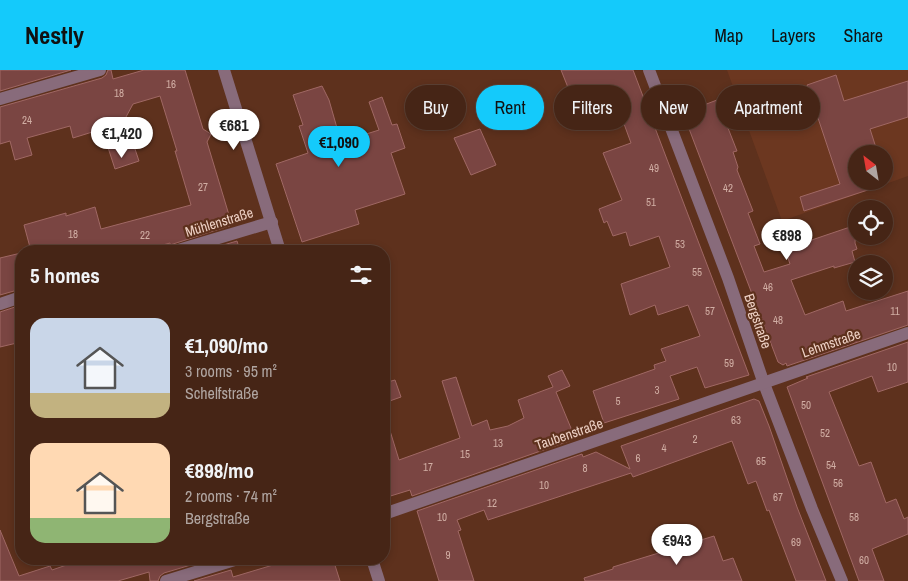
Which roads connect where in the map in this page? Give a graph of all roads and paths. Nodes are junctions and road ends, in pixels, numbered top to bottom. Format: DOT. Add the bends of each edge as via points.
graph roads {
  1 [pos="100,70"];
  2 [pos="224,70"];
  3 [pos="649,70"];
  4 [pos="0,99"];
  5 [pos="272,222"];
  6 [pos="195,245"];
  7 [pos="278,245"];
  8 [pos="15,300"];
  9 [pos="0,304"];
  10 [pos="908,333"];
  11 [pos="764,382"];
  12 [pos="390,512"];
  13 [pos="218,565"];
  14 [pos="374,565"];
  15 [pos="166,581"];
  16 [pos="379,581"];
  17 [pos="842,581"];
  1 -- 4 [label="street"];
  2 -- 5 [label="street"];
  3 -- 11 [label="street, Bergstraße"];
  5 -- 6 [label="street, Mühlenstraße"];
  5 -- 7 [label="street"];
  8 -- 9 [label="street"];
  10 -- 11 [label="street, Lehmstraße"];
  11 -- 12 [label="street, Taubenstraße"];
  11 -- 17 [label="street, Bergstraße"];
  13 -- 15 [label="street"];
  14 -- 16 [label="street"];
}
